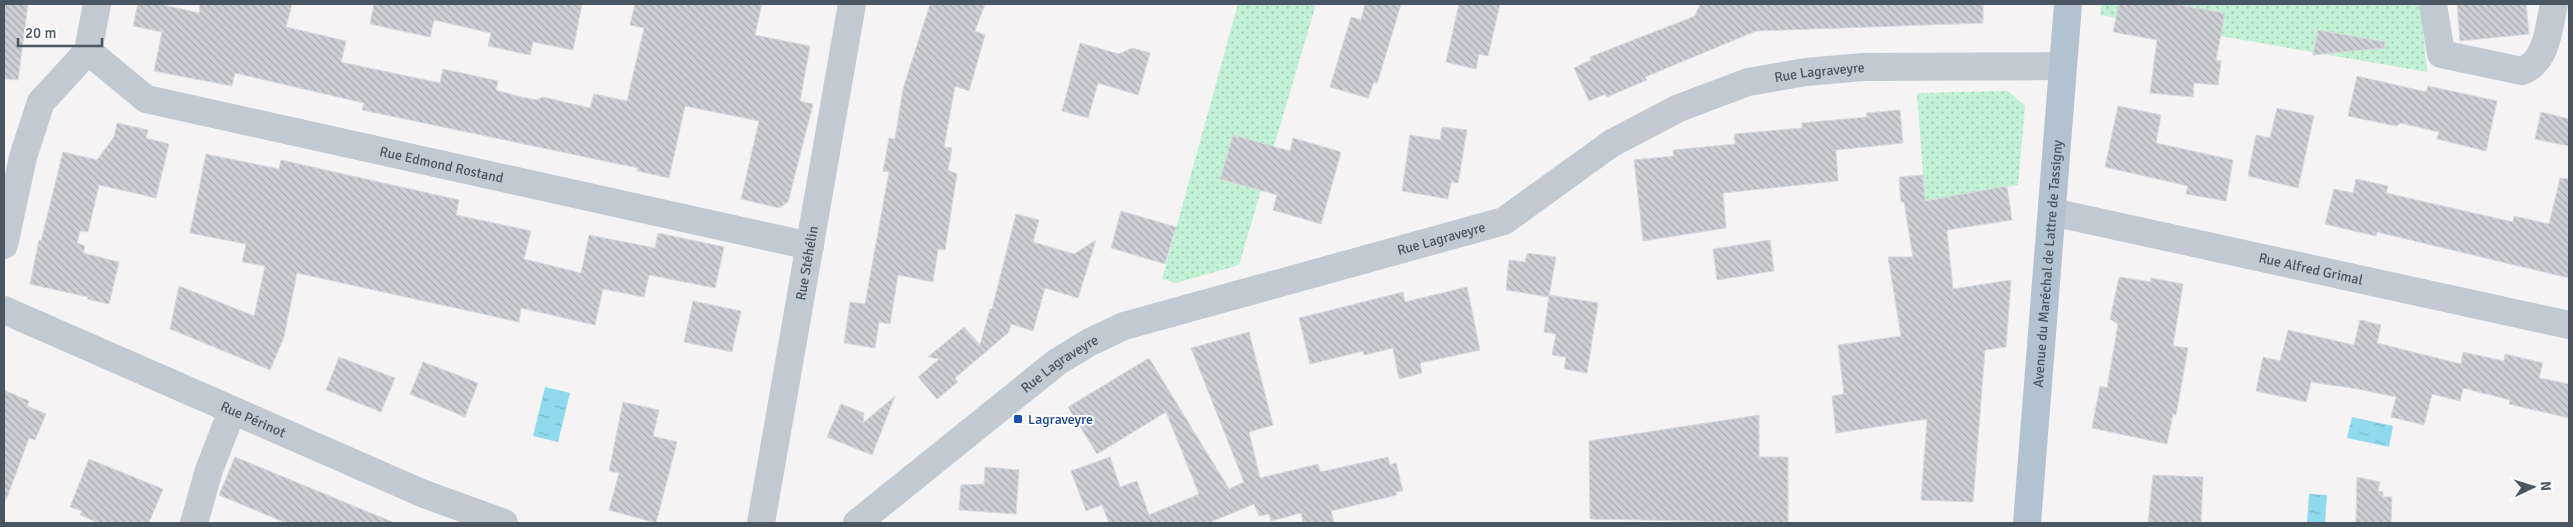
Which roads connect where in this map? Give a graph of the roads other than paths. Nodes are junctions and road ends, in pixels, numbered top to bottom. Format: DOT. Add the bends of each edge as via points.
graph roads {
  1 [pos="97,4"];
  2 [pos="852,4"];
  3 [pos="2068,4"];
  4 [pos="2434,4"];
  5 [pos="2554,4"];
  6 [pos="88,51"];
  7 [pos="2062,66"];
  8 [pos="2052,212"];
  9 [pos="4,245"];
  10 [pos="810,246"];
  11 [pos="4,310"];
  12 [pos="2569,325"];
  13 [pos="232,411"];
  14 [pos="194,523"];
  15 [pos="504,523"];
  16 [pos="761,523"];
  17 [pos="857,523"];
  18 [pos="2027,523"];
  1 -- 6 [label="street"];
  2 -- 10 [label="street, Rue Stéhélin"];
  3 -- 7 [label="main road, Avenue du Maréchal de Lattre de Tassigny"];
  4 -- 5 [label="street" via="2441,54 2522,70 2532,67 2544,49"];
  6 -- 9 [label="street" via="41,102 23,157"];
  6 -- 10 [label="street, Rue Edmond Rostand" via="146,99"];
  7 -- 8 [label="main road, Avenue du Maréchal de Lattre de Tassigny"];
  7 -- 17 [label="street, Rue Lagraveyre" via="1863,67 1806,72 1748,82 1679,108 1612,143 1504,221 1124,326 1090,342 1057,362"];
  8 -- 12 [label="street, Rue Alfred Grimal"];
  8 -- 18 [label="main road, Avenue du Maréchal de Lattre de Tassigny"];
  10 -- 16 [label="street, Rue Stéhélin"];
  11 -- 13 [label="street, Rue Périnot"];
  13 -- 14 [label="street" via="209,470"];
  13 -- 15 [label="street, Rue Périnot" via="424,494"];
}
